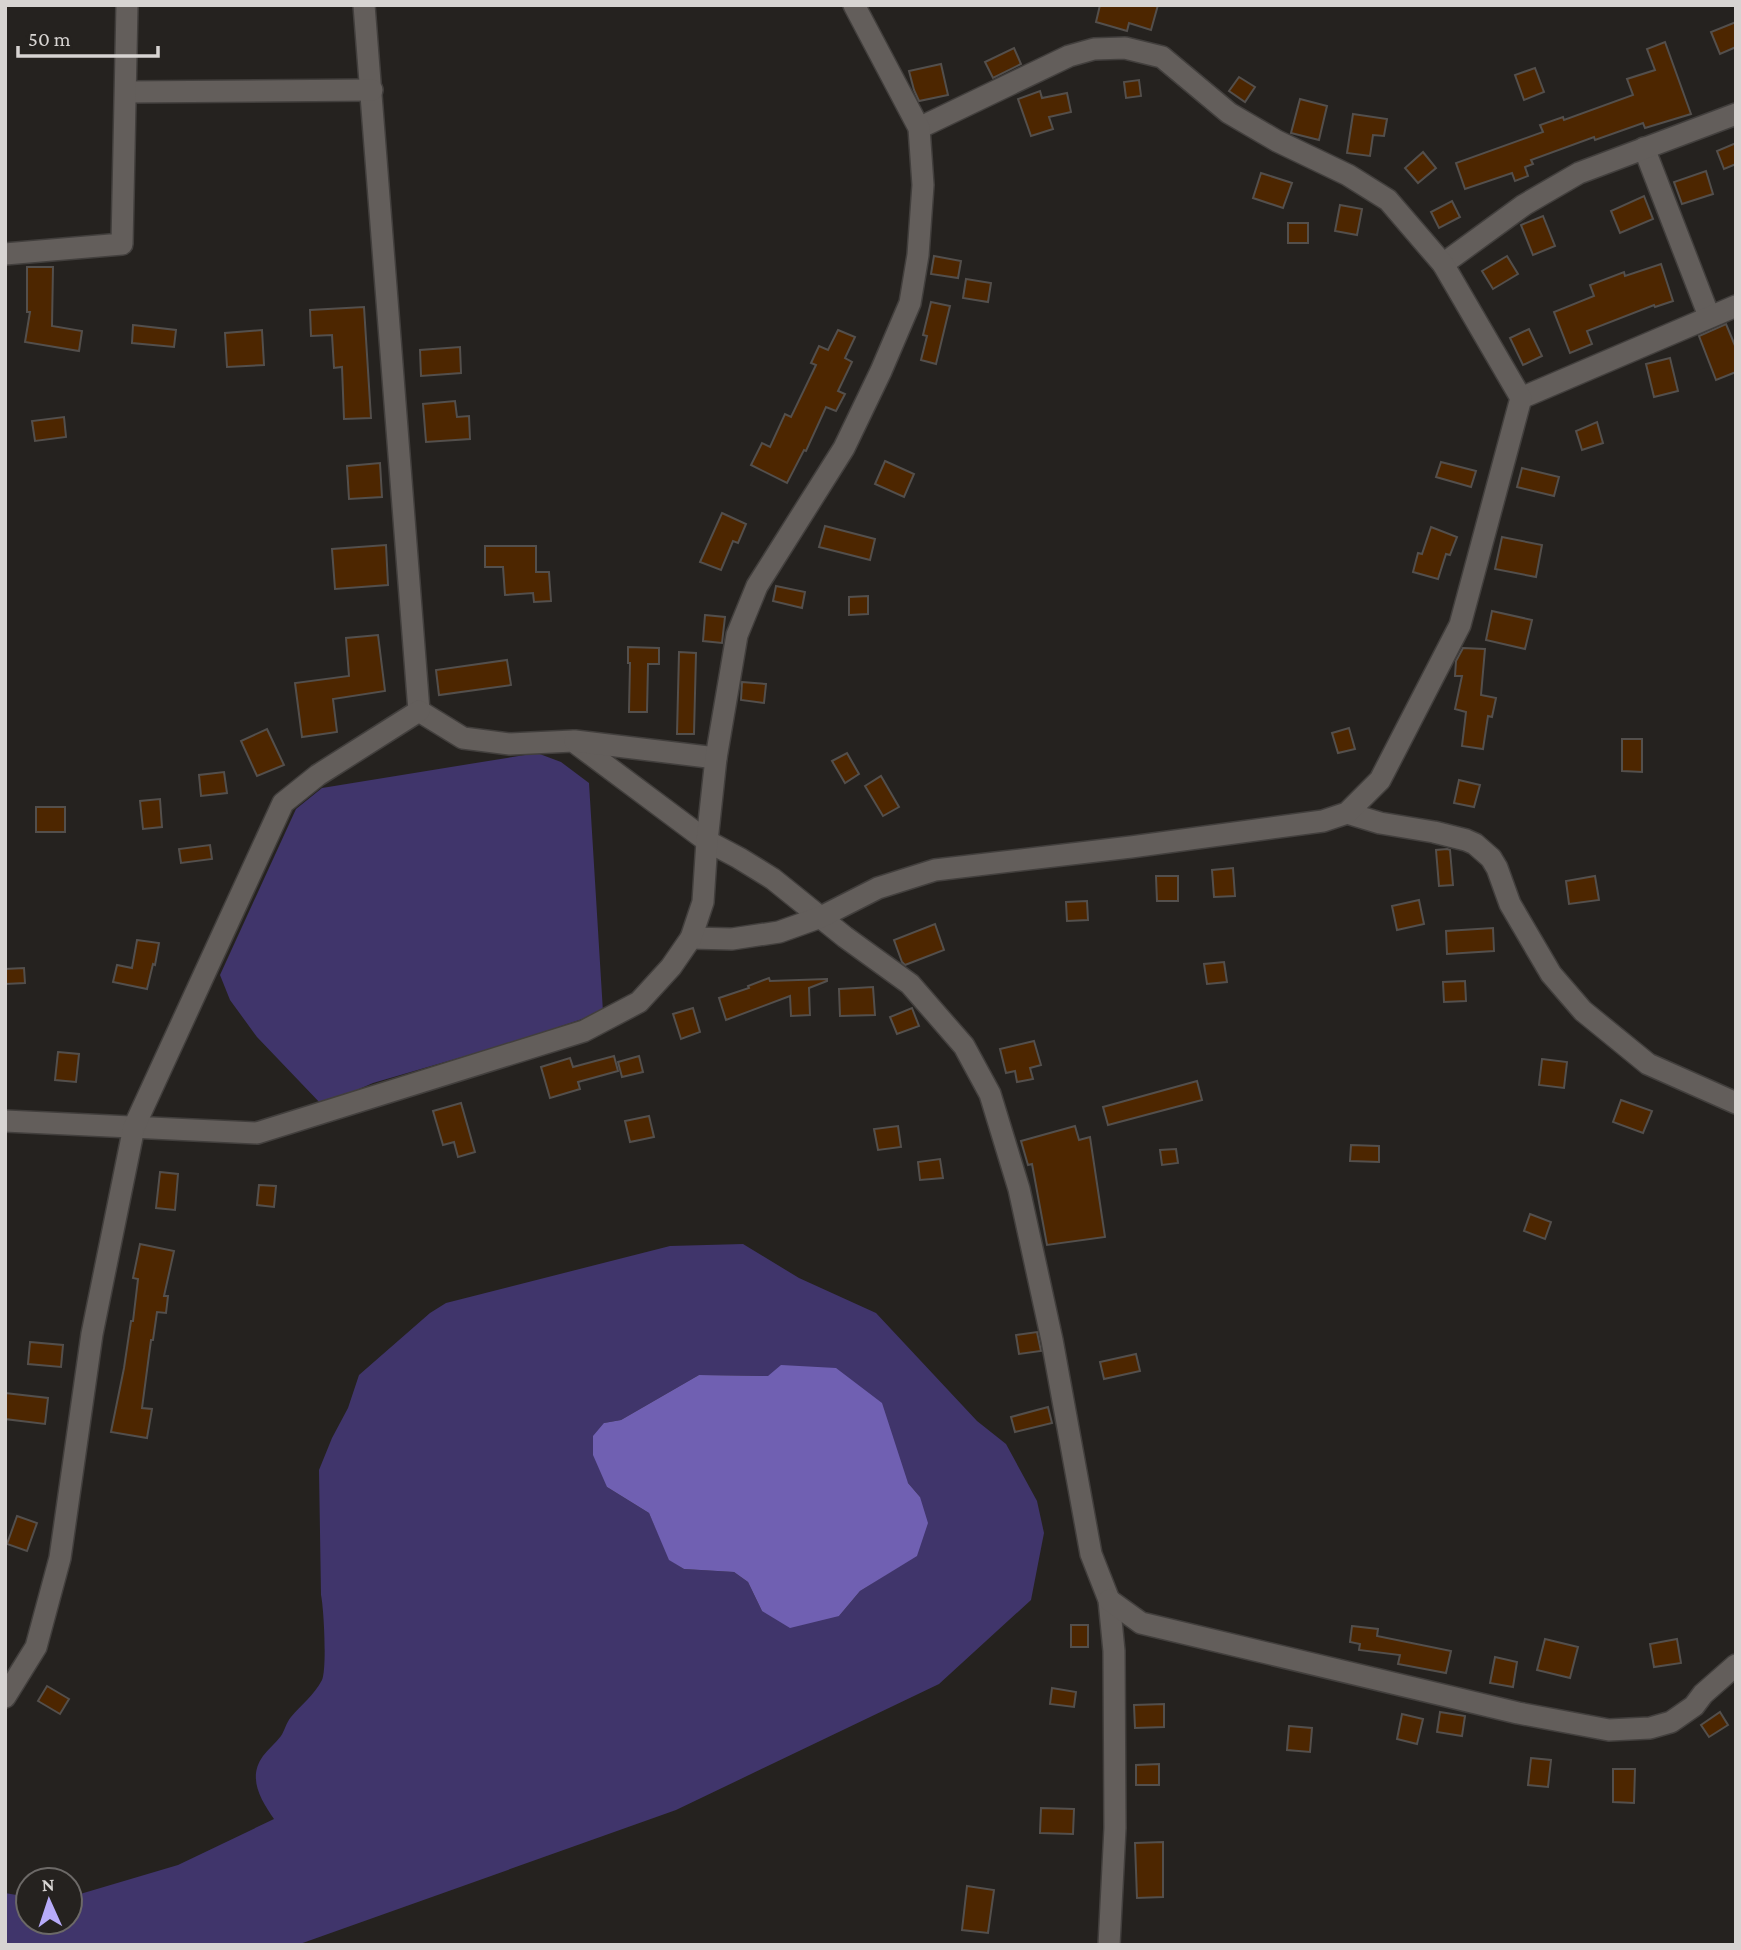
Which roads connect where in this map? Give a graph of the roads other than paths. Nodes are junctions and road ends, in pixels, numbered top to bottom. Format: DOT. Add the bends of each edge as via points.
graph roads {
  1 [pos="127,5"];
  2 [pos="365,5"];
  3 [pos="854,5"];
  4 [pos="372,90"];
  5 [pos="126,92"];
  6 [pos="1736,114"];
  7 [pos="919,128"];
  8 [pos="1644,148"];
  9 [pos="5,254"];
  10 [pos="1443,264"];
  11 [pos="1736,306"];
  12 [pos="1709,316"];
  13 [pos="1521,398"];
  14 [pos="419,711"];
  15 [pos="573,741"];
  16 [pos="716,758"];
  17 [pos="1347,813"];
  18 [pos="706,841"];
  19 [pos="821,917"];
  20 [pos="691,938"];
  21 [pos="1736,1103"];
  22 [pos="5,1121"];
  23 [pos="134,1127"];
  24 [pos="1109,1600"];
  25 [pos="1736,1665"];
  26 [pos="5,1697"];
  27 [pos="1109,1945"];
  1 -- 5 [label="street"];
  2 -- 4 [label="street"];
  3 -- 7 [label="street"];
  4 -- 5 [label="street"];
  4 -- 14 [label="street"];
  5 -- 9 [label="street" via="122,244"];
  6 -- 8 [label="street"];
  7 -- 10 [label="street" via="1069,56 1125,48 1162,57 1229,113 1388,200"];
  7 -- 16 [label="street" via="923,185 909,303 844,448 757,586 737,635"];
  8 -- 10 [label="street" via="1578,173 1524,205"];
  8 -- 12 [label="street"];
  10 -- 13 [label="street"];
  11 -- 12 [label="street"];
  12 -- 13 [label="street"];
  13 -- 17 [label="street" via="1460,625 1380,780"];
  14 -- 15 [label="street" via="463,738 510,744"];
  14 -- 23 [label="street" via="318,775 283,803"];
  15 -- 16 [label="street"];
  15 -- 18 [label="street"];
  16 -- 18 [label="street"];
  17 -- 19 [label="street" via="1323,821 935,870 878,888"];
  17 -- 21 [label="street" via="1475,844 1497,868 1510,904 1551,974 1583,1011 1648,1064"];
  18 -- 19 [label="street" via="773,879"];
  18 -- 20 [label="street" via="703,902"];
  19 -- 20 [label="street" via="779,932 732,939"];
  19 -- 24 [label="street" via="910,984 964,1046 990,1094 1019,1189 1091,1554"];
  20 -- 23 [label="street" via="639,1002 584,1031 257,1133"];
  22 -- 23 [label="street"];
  23 -- 26 [label="street" via="92,1334 60,1558 36,1647"];
  24 -- 25 [label="street" via="1141,1623 1518,1713 1609,1730 1671,1722"];
  24 -- 27 [label="street" via="1115,1800"];
}
